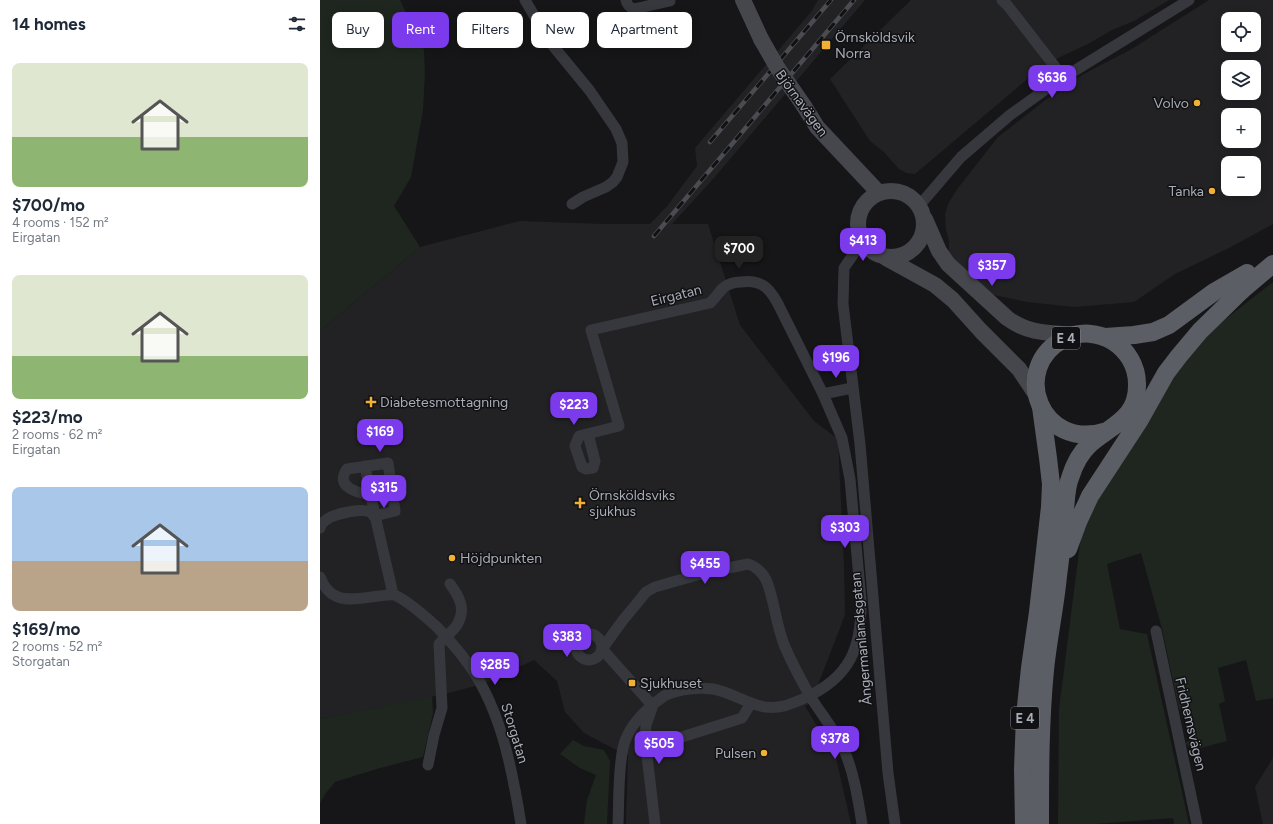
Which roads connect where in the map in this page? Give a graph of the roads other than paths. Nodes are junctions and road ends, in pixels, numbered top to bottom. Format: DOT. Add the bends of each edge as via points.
graph roads {
  1 [pos="525,0"];
  2 [pos="626,0"];
  3 [pos="743,0"];
  4 [pos="1002,0"];
  5 [pos="1189,0"];
  6 [pos="670,1"];
  7 [pos="1063,77"];
  8 [pos="879,193"];
  9 [pos="572,204"];
  10 [pos="922,212"];
  11 [pos="864,243"];
  12 [pos="884,257"];
  13 [pos="1273,260"];
  14 [pos="1273,264"];
  15 [pos="1242,290"];
  16 [pos="1075,335"];
  17 [pos="1105,337"];
  18 [pos="852,388"];
  19 [pos="1137,393"];
  20 [pos="823,394"];
  21 [pos="1039,400"];
  22 [pos="1108,431"];
  23 [pos="588,434"];
  24 [pos="365,466"];
  25 [pos="371,495"];
  26 [pos="375,516"];
  27 [pos="320,528"];
  28 [pos="1058,576"];
  29 [pos="320,577"];
  30 [pos="450,584"];
  31 [pos="393,594"];
  32 [pos="1156,631"];
  33 [pos="446,636"];
  34 [pos="810,695"];
  35 [pos="751,703"];
  36 [pos="652,705"];
  37 [pos="666,742"];
  38 [pos="428,765"];
  39 [pos="520,824"];
  40 [pos="618,824"];
  41 [pos="655,824"];
  42 [pos="862,824"];
  43 [pos="895,824"];
  44 [pos="1024,824"];
  45 [pos="1040,824"];
  46 [pos="1197,824"];
  1 -- 9 [label="street" via="549,41 590,91 622,143 623,162 613,182"];
  2 -- 6 [label="street" via="630,8 634,9"];
  3 -- 8 [label="main road, Björnavägen, bridge" via="776,67 817,127"];
  4 -- 7 [label="street"];
  5 -- 7 [label="street"];
  7 -- 10 [label="street" via="1010,114 977,142 961,158"];
  8 -- 10 [label="main road" via="901,192 911,197"];
  8 -- 11 [label="main road" via="870,199 860,212 858,228"];
  10 -- 12 [label="main road" via="923,235 914,249 900,257"];
  10 -- 16 [label="main road" via="939,251 948,264 1007,318 1018,326 1035,332"];
  11 -- 12 [label="main road"];
  11 -- 18 [label="street, Ångermanlandsgatan" via="844,268 843,304"];
  12 -- 21 [label="main road" via="929,282 953,300 1019,369"];
  13 -- 17 [label="highway, E 4" via="1214,292 1168,325 1153,332"];
  14 -- 15 [label="highway, E 4"];
  15 -- 19 [label="highway, E 4" via="1177,340"];
  15 -- 28 [label="highway" via="1200,331 1166,373 1139,421 1090,496"];
  16 -- 17 [label="highway, E 4"];
  16 -- 21 [label="highway, E 4" via="1050,349 1039,366 1036,376"];
  17 -- 19 [label="highway, E 4" via="1122,347 1133,363"];
  18 -- 20 [label="street"];
  18 -- 43 [label="street, Ångermanlandsgatan" via="860,444 888,773"];
  19 -- 22 [label="highway, E 4" via="1124,419"];
  20 -- 23 [label="street, Eirgatan" via="774,296 763,285 736,282 729,284 710,302 591,330 619,426"];
  20 -- 34 [label="street" via="842,438 847,459 861,613 859,636 846,667 835,679"];
  21 -- 22 [label="highway, E 4" via="1045,414 1069,432 1088,435"];
  21 -- 44 [label="highway, E 4" via="1051,484 1025,716"];
  22 -- 28 [label="highway, E 4" via="1090,445 1074,464 1069,480"];
  24 -- 25 [label="street"];
  24 -- 25 [label="street" via="347,469 344,480 351,490"];
  24 -- 26 [label="street" via="388,463 395,511"];
  25 -- 26 [label="street"];
  26 -- 27 [label="street" via="362,511 333,516"];
  26 -- 31 [label="street"];
  28 -- 45 [label="highway, E 4" via="1045,670"];
  29 -- 31 [label="street" via="325,588 334,596 344,599"];
  30 -- 33 [label="street" via="458,594 461,614 458,624"];
  31 -- 33 [label="street, Storgatan" via="424,615"];
  32 -- 46 [label="street, Fridhemsvägen"];
  33 -- 38 [label="street" via="439,644 442,708"];
  33 -- 39 [label="street, Storgatan" via="464,657 490,703 507,753"];
  34 -- 35 [label="street" via="778,708"];
  34 -- 36 [label="street" via="784,646 767,581 755,567 748,564 704,573 646,592 602,649"];
  34 -- 42 [label="street" via="844,750 856,788"];
  35 -- 36 [label="street" via="714,690 697,688 664,696"];
  35 -- 37 [label="street" via="742,718"];
  36 -- 40 [label="street" via="628,733 624,747"];
  36 -- 41 [label="street" via="645,739"];
}
